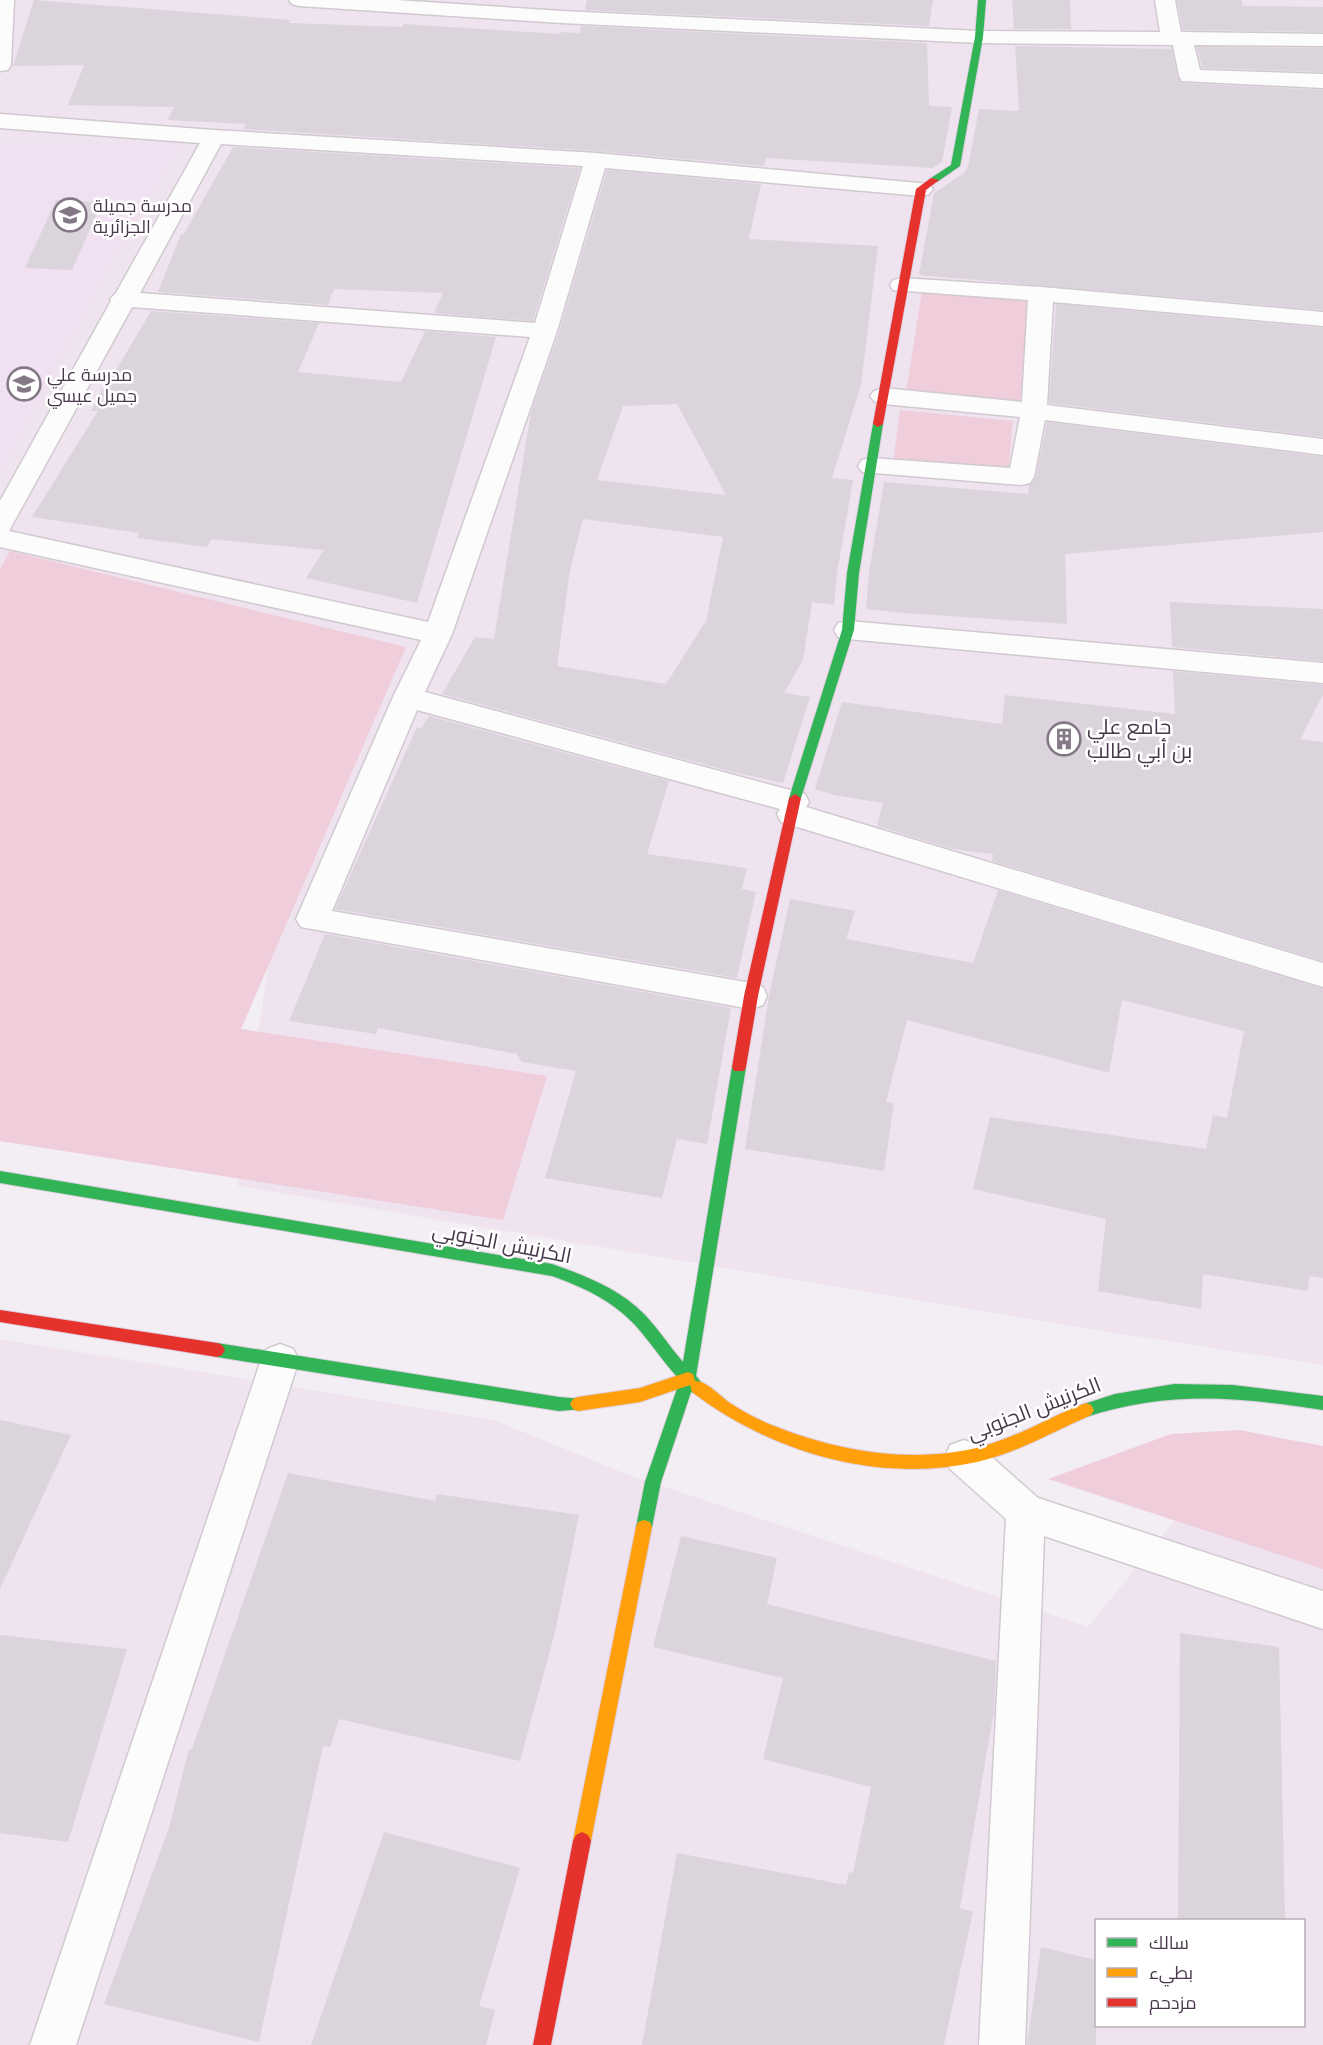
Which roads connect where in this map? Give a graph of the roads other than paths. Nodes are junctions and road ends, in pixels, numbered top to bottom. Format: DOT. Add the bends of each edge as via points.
graph roads {
  1 [pos="4,0"];
  2 [pos="299,0"];
  3 [pos="982,0"];
  4 [pos="1165,0"];
  5 [pos="353,2"];
  6 [pos="563,8"];
  7 [pos="979,37"];
  8 [pos="1177,38"];
  9 [pos="1323,40"];
  10 [pos="0,65"];
  11 [pos="1323,81"];
  12 [pos="0,121"];
  13 [pos="214,137"];
  14 [pos="596,160"];
  15 [pos="921,189"];
  16 [pos="902,285"];
  17 [pos="1041,294"];
  18 [pos="122,299"];
  19 [pos="1323,319"];
  20 [pos="545,331"];
  21 [pos="883,396"];
  22 [pos="1034,411"];
  23 [pos="1323,447"];
  24 [pos="871,466"];
  25 [pos="0,525"];
  26 [pos="0,538"];
  27 [pos="848,630"];
  28 [pos="438,634"];
  29 [pos="1323,673"];
  30 [pos="408,697"];
  31 [pos="793,808"];
  32 [pos="1323,975"];
  33 [pos="751,996"];
  34 [pos="0,1177"];
  35 [pos="0,1316"];
  36 [pos="280,1360"];
  37 [pos="688,1379"];
  38 [pos="1323,1403"];
  39 [pos="964,1457"];
  40 [pos="1026,1512"];
  41 [pos="1323,1610"];
  42 [pos="53,2045"];
  43 [pos="542,2045"];
  44 [pos="1002,2045"];
  1 -- 10 [label="street"];
  2 -- 5 [label="street"];
  3 -- 7 [label="street"];
  4 -- 8 [label="street"];
  5 -- 6 [label="street"];
  6 -- 7 [label="street"];
  7 -- 8 [label="street"];
  7 -- 15 [label="street" via="955,166"];
  8 -- 9 [label="street"];
  8 -- 11 [label="street" via="1190,76"];
  12 -- 13 [label="street"];
  13 -- 14 [label="street"];
  13 -- 18 [label="street"];
  14 -- 15 [label="street"];
  14 -- 20 [label="street"];
  15 -- 16 [label="street"];
  16 -- 17 [label="street"];
  16 -- 21 [label="street"];
  17 -- 19 [label="street"];
  17 -- 22 [label="street"];
  18 -- 20 [label="street"];
  18 -- 25 [label="street"];
  20 -- 28 [label="street"];
  21 -- 22 [label="street"];
  21 -- 24 [label="street"];
  22 -- 23 [label="street"];
  22 -- 24 [label="street" via="1021,477"];
  24 -- 27 [label="street"];
  26 -- 28 [label="street"];
  27 -- 29 [label="street"];
  27 -- 31 [label="street"];
  28 -- 30 [label="street"];
  30 -- 31 [label="street"];
  30 -- 33 [label="street" via="312,919"];
  31 -- 32 [label="street"];
  31 -- 33 [label="street"];
  33 -- 37 [label="street"];
  34 -- 37 [label="street, الكرنيش الجنوبي" via="552,1270 615,1298 640,1320"];
  35 -- 36 [label="street"];
  36 -- 37 [label="street" via="559,1404 626,1400"];
  36 -- 42 [label="street"];
  37 -- 39 [label="street, الكرنيش الجنوبي" via="714,1402 780,1437 883,1460"];
  37 -- 43 [label="street" via="653,1482"];
  38 -- 39 [label="street, الكرنيش الجنوبي" via="1212,1389 1144,1394 1097,1404 998,1449"];
  39 -- 40 [label="street"];
  40 -- 41 [label="street"];
  40 -- 44 [label="street"];
}
